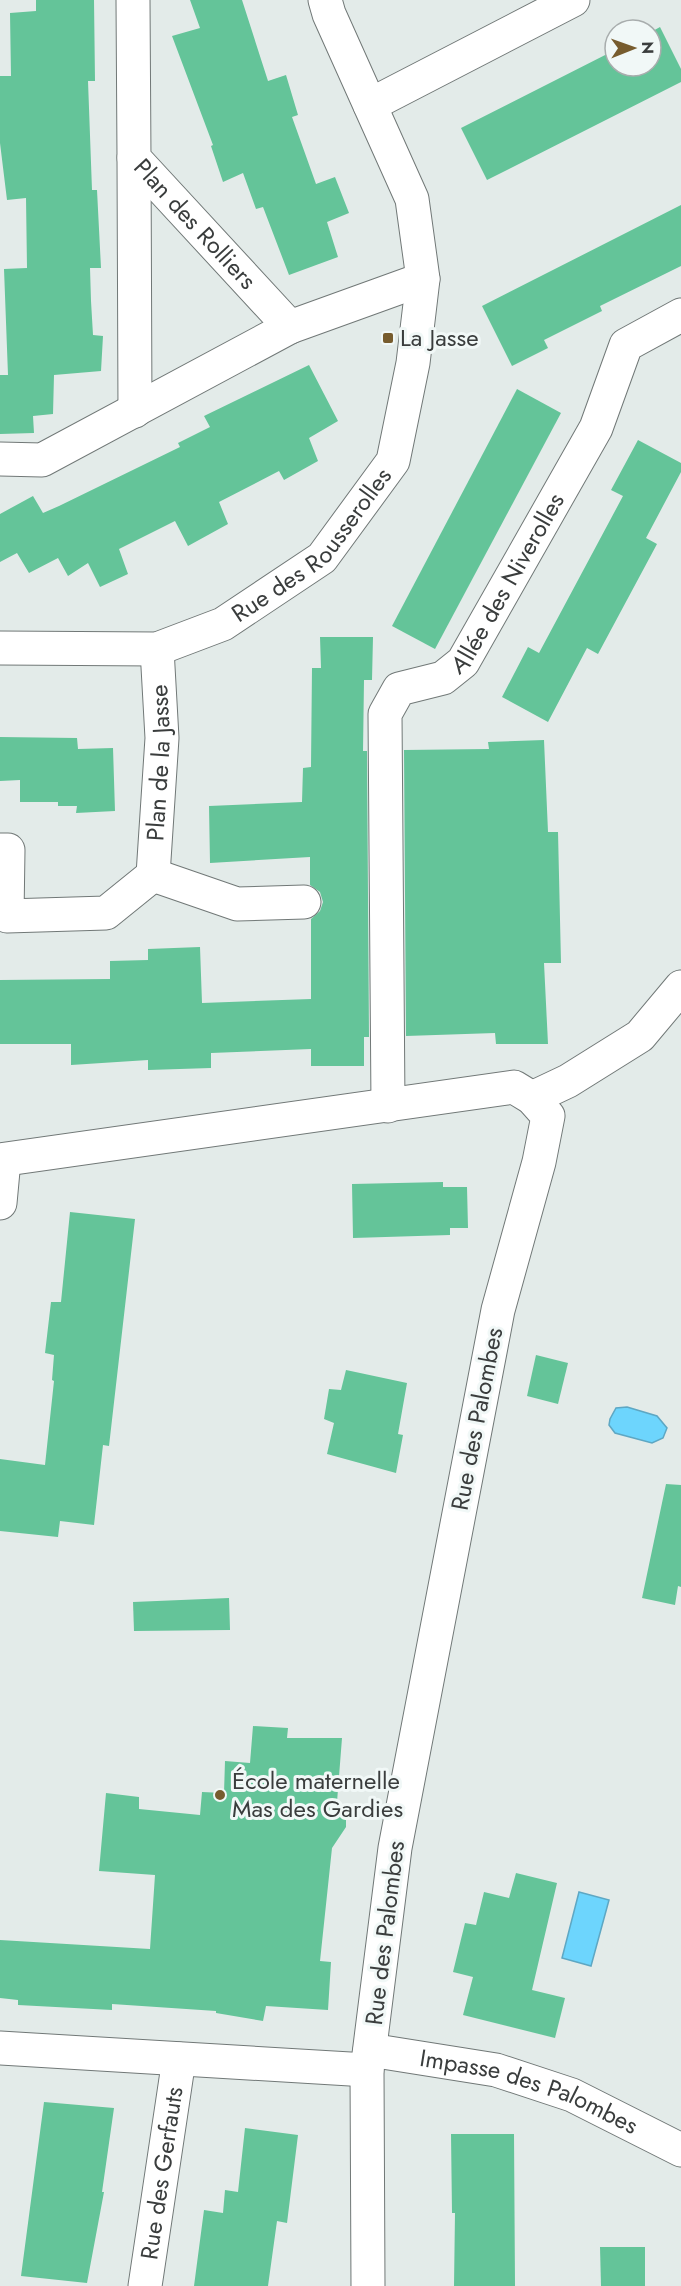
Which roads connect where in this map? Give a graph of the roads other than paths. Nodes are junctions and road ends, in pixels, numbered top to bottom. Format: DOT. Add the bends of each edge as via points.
graph roads {
  1 [pos="133,0"];
  2 [pos="325,0"];
  3 [pos="573,0"];
  4 [pos="370,105"];
  5 [pos="134,158"];
  6 [pos="423,279"];
  7 [pos="681,315"];
  8 [pos="290,327"];
  9 [pos="135,411"];
  10 [pos="0,459"];
  11 [pos="0,648"];
  12 [pos="157,649"];
  13 [pos="0,850"];
  14 [pos="153,875"];
  15 [pos="304,902"];
  16 [pos="4,916"];
  17 [pos="681,987"];
  18 [pos="532,1098"];
  19 [pos="388,1106"];
  20 [pos="2,1160"];
  21 [pos="0,1203"];
  22 [pos="0,2048"];
  23 [pos="179,2059"];
  24 [pos="369,2060"];
  25 [pos="681,2150"];
  26 [pos="145,2286"];
  27 [pos="368,2286"];
  1 -- 5 [label="street, Plan des Rolliers"];
  2 -- 4 [label="street, Rue des Rousserolles"];
  3 -- 4 [label="street"];
  4 -- 6 [label="street, Rue des Rousserolles" via="412,199"];
  5 -- 8 [label="street, Plan des Rolliers"];
  5 -- 9 [label="street"];
  6 -- 8 [label="street"];
  6 -- 12 [label="street, Rue des Rousserolles" via="413,363 393,461 322,558 224,624"];
  7 -- 19 [label="street, Allée des Niverolles" via="626,345 596,429 463,662 443,678 399,689 384,714"];
  8 -- 9 [label="street"];
  9 -- 10 [label="street" via="42,460"];
  11 -- 12 [label="street, Rue des Rousserolles"];
  12 -- 14 [label="street, Plan de la Jasse" via="162,738"];
  13 -- 16 [label="street, Plan de la Jasse" via="8,850"];
  14 -- 15 [label="street, Plan de la Jasse" via="237,904"];
  14 -- 16 [label="street, Plan de la Jasse" via="106,913"];
  17 -- 18 [label="street" via="640,1036 568,1081"];
  18 -- 19 [label="street" via="514,1087"];
  18 -- 24 [label="street, Rue des Palombes" via="548,1116 498,1310 437,1624 395,1848"];
  19 -- 20 [label="street"];
  20 -- 21 [label="street"];
  22 -- 23 [label="street, Rue des Gerfauts"];
  23 -- 24 [label="street, Rue des Gerfauts"];
  23 -- 26 [label="street, Rue des Gerfauts"];
  24 -- 25 [label="street, Impasse des Palombes" via="496,2070 572,2096"];
  24 -- 27 [label="street, Rue des Palombes"];
}
